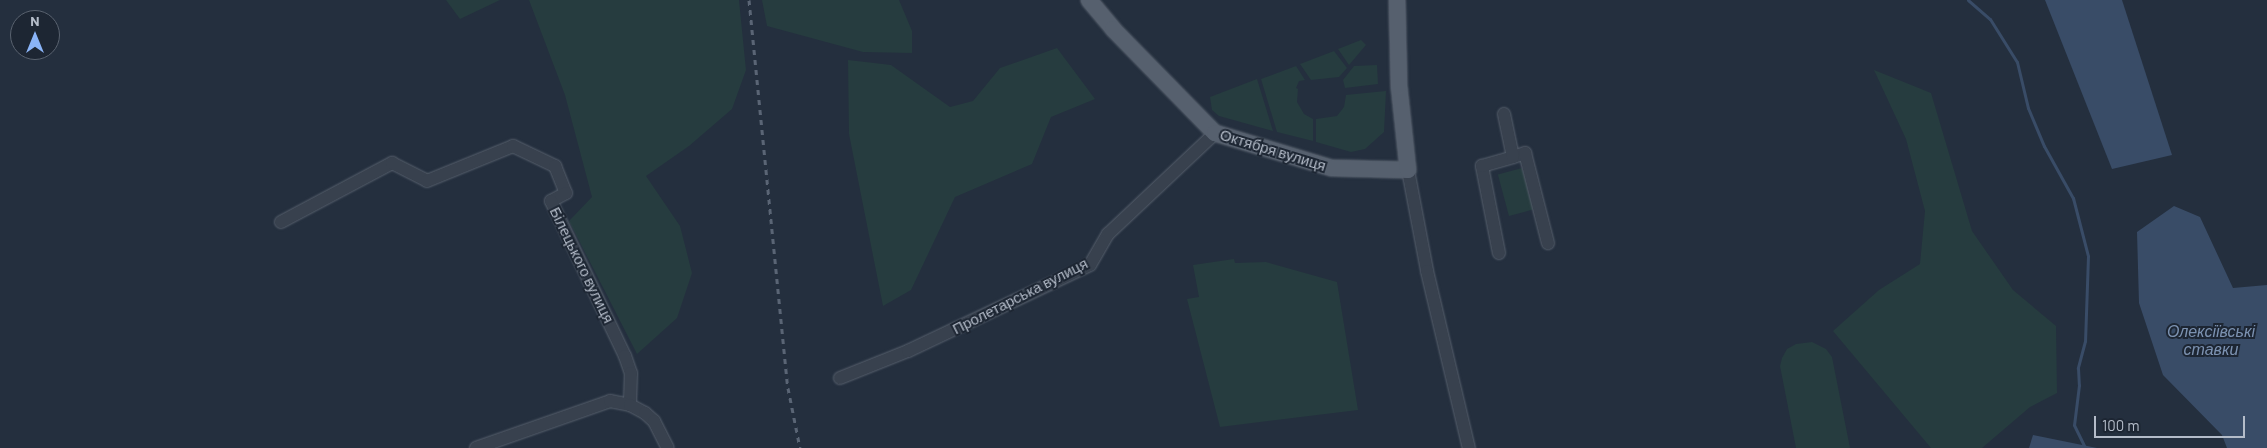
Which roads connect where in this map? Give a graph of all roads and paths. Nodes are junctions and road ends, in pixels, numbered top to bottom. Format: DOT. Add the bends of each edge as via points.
graph roads {
  1 [pos="1089,0"];
  2 [pos="1397,0"];
  3 [pos="1504,114"];
  4 [pos="1215,134"];
  5 [pos="1513,157"];
  6 [pos="1408,170"];
  7 [pos="281,222"];
  8 [pos="1548,243"];
  9 [pos="1499,253"];
  10 [pos="840,378"];
  11 [pos="630,405"];
  12 [pos="476,448"];
  13 [pos="668,448"];
  14 [pos="1469,448"];
  1 -- 4 [label="main road, Октября вулиця" via="1112,29"];
  2 -- 6 [label="main road" via="1399,86"];
  3 -- 5 [label="street"];
  4 -- 6 [label="main road, Октября вулиця" via="1332,168"];
  4 -- 10 [label="street, Пролетарська вулиця" via="1108,234 1090,264 908,351"];
  5 -- 8 [label="street" via="1525,152"];
  5 -- 9 [label="street" via="1482,166"];
  6 -- 14 [label="street" via="1427,271"];
  7 -- 11 [label="street, Білецького вулиця" via="392,163 427,181 513,146 555,166 566,193 551,201 625,356 631,373"];
  11 -- 12 [label="street" via="610,400"];
  11 -- 13 [label="street" via="654,421"];
}
